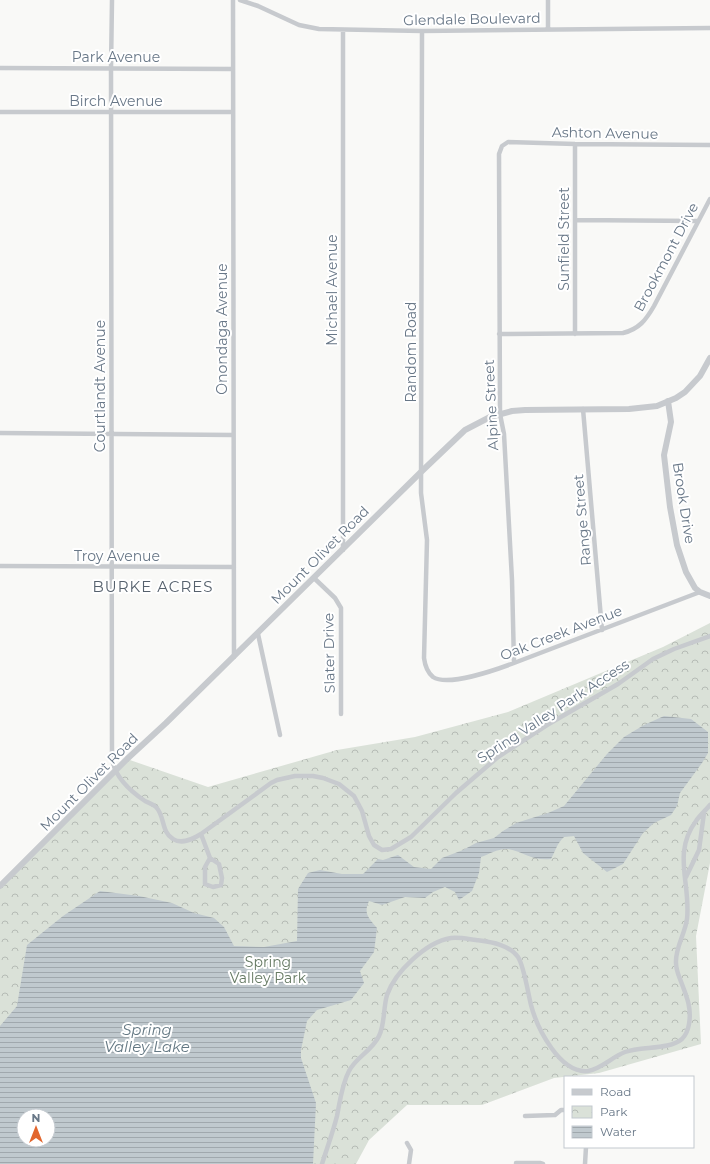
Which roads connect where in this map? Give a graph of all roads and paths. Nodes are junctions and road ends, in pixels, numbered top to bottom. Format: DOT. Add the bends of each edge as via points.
graph roads {
  1 [pos="112,0"];
  2 [pos="233,0"];
  3 [pos="240,0"];
  4 [pos="548,0"];
  5 [pos="710,28"];
  6 [pos="548,29"];
  7 [pos="343,30"];
  8 [pos="422,31"];
  9 [pos="0,68"];
  10 [pos="111,68"];
  11 [pos="233,69"];
  12 [pos="0,112"];
  13 [pos="112,112"];
  14 [pos="233,112"];
  15 [pos="575,144"];
  16 [pos="710,145"];
  17 [pos="502,146"];
  18 [pos="710,199"];
  19 [pos="575,220"];
  20 [pos="698,221"];
  21 [pos="499,334"];
  22 [pos="575,334"];
  23 [pos="710,358"];
  24 [pos="668,401"];
  25 [pos="583,409"];
  26 [pos="500,414"];
  27 [pos="0,433"];
  28 [pos="111,434"];
  29 [pos="233,435"];
  30 [pos="422,471"];
  31 [pos="342,550"];
  32 [pos="0,566"];
  33 [pos="111,566"];
  34 [pos="234,567"];
  35 [pos="314,578"];
  36 [pos="700,592"];
  37 [pos="710,596"];
  38 [pos="602,630"];
  39 [pos="258,634"];
  40 [pos="710,636"];
  41 [pos="234,657"];
  42 [pos="514,663"];
  43 [pos="429,673"];
  44 [pos="341,714"];
  45 [pos="280,734"];
  46 [pos="115,772"];
  47 [pos="710,805"];
  48 [pos="704,812"];
  49 [pos="201,834"];
  50 [pos="210,858"];
  51 [pos="686,877"];
  52 [pos="0,886"];
  53 [pos="564,1110"];
  54 [pos="525,1116"];
  55 [pos="407,1143"];
  56 [pos="586,1148"];
  57 [pos="516,1163"];
  58 [pos="322,1164"];
  59 [pos="409,1164"];
  60 [pos="543,1164"];
  61 [pos="586,1164"];
  1 -- 10 [label="street, Courtlandt Avenue"];
  2 -- 11 [label="street, Onondaga Avenue"];
  3 -- 7 [label="street, Glendale Boulevard" via="303,27"];
  4 -- 6 [label="street"];
  5 -- 6 [label="street, Glendale Boulevard"];
  6 -- 8 [label="street, Glendale Boulevard"];
  7 -- 8 [label="street, Glendale Boulevard"];
  7 -- 31 [label="street, Michael Avenue"];
  8 -- 30 [label="street, Random Road"];
  9 -- 10 [label="street, Park Avenue"];
  10 -- 11 [label="street, Park Avenue"];
  10 -- 13 [label="street, Courtlandt Avenue"];
  11 -- 14 [label="street, Onondaga Avenue"];
  12 -- 13 [label="street, Birch Avenue"];
  13 -- 14 [label="street, Birch Avenue"];
  13 -- 28 [label="street, Courtlandt Avenue"];
  14 -- 29 [label="street, Onondaga Avenue"];
  15 -- 16 [label="street, Ashton Avenue"];
  15 -- 17 [label="street, Ashton Avenue" via="508,142"];
  15 -- 19 [label="street, Sunfield Street"];
  17 -- 21 [label="street, Alpine Street" via="499,154"];
  18 -- 20 [label="street, Brookmont Drive"];
  19 -- 20 [label="street"];
  19 -- 22 [label="street, Sunfield Street"];
  20 -- 22 [label="street, Brookmont Drive" via="642,324 623,333"];
  21 -- 22 [label="street, Brookmont Drive"];
  21 -- 26 [label="street, Alpine Street"];
  23 -- 24 [label="street, Mount Olivet Road" via="693,384 676,398"];
  24 -- 25 [label="street, Mount Olivet Road" via="657,406 637,408"];
  24 -- 36 [label="street, Brook Drive" via="671,422 664,455 670,507 683,563 693,585"];
  25 -- 26 [label="street, Mount Olivet Road" via="525,410"];
  25 -- 38 [label="street, Range Street"];
  26 -- 30 [label="street, Mount Olivet Road" via="465,430"];
  26 -- 42 [label="street, Alpine Street" via="504,434 512,572"];
  27 -- 28 [label="street"];
  28 -- 29 [label="street"];
  28 -- 33 [label="street, Courtlandt Avenue"];
  29 -- 34 [label="street, Onondaga Avenue"];
  30 -- 31 [label="street, Mount Olivet Road"];
  30 -- 43 [label="street, Random Road" via="421,493 427,540 424,658"];
  31 -- 35 [label="street, Mount Olivet Road"];
  32 -- 33 [label="street, Troy Avenue"];
  33 -- 34 [label="street, Troy Avenue"];
  33 -- 46 [label="street, Courtlandt Avenue" via="112,759"];
  34 -- 41 [label="street, Onondaga Avenue"];
  35 -- 39 [label="street, Mount Olivet Road"];
  35 -- 44 [label="street, Slater Drive" via="335,598 341,608"];
  36 -- 37 [label="street"];
  36 -- 38 [label="street, Oak Creek Avenue"];
  38 -- 42 [label="street, Oak Creek Avenue"];
  39 -- 41 [label="street, Mount Olivet Road"];
  39 -- 45 [label="street"];
  40 -- 49 [label="street, Spring Valley Park Access" via="652,659 618,684 547,725 498,758 456,793 411,837 391,849 382,850 374,845 359,804 347,790 323,778 304,776 271,783"];
  41 -- 46 [label="street, Mount Olivet Road"];
  42 -- 43 [label="street, Oak Creek Avenue" via="457,679 437,679"];
  46 -- 49 [label="street, Spring Valley Park Access" via="140,796 156,807 171,838 180,842"];
  46 -- 52 [label="street, Mount Olivet Road"];
  47 -- 48 [label="street"];
  48 -- 51 [label="street" via="699,850"];
  48 -- 51 [label="street" via="695,822 686,843 683,854"];
  49 -- 50 [label="street"];
  50 -- 50 [label="street" via="205,867 205,884 213,887 221,885 222,878 219,864"];
  51 -- 58 [label="street" via="687,919 676,953 676,966 690,1011 687,1032 680,1040 671,1045 631,1050 595,1069 578,1070 570,1067 559,1057 537,1025 518,956 500,945 453,938 443,940 416,957 394,980 386,999 380,1035 348,1072"];
  53 -- 54 [label="street" via="555,1116"];
  55 -- 59 [label="street" via="411,1150"];
  56 -- 61 [label="street"];
  57 -- 60 [label="street"];
}
